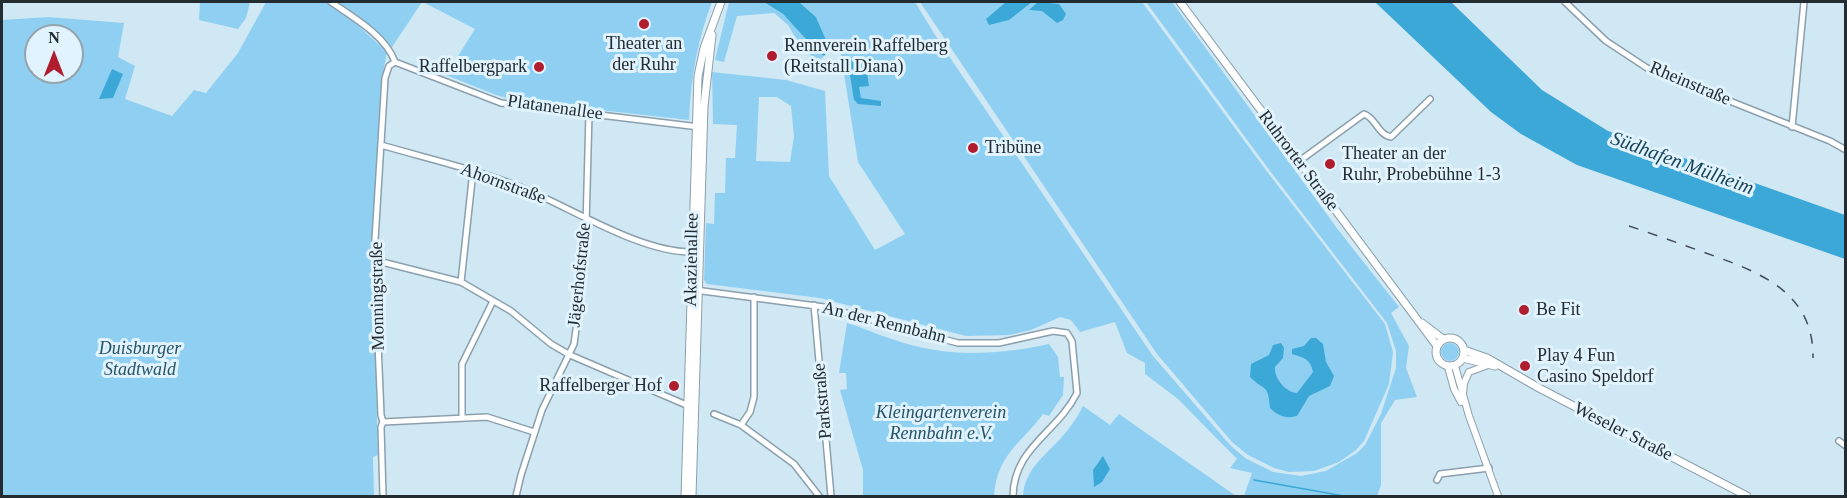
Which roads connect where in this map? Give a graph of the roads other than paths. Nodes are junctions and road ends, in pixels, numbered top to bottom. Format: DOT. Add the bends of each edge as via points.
graph roads {
  1 [pos="331,2"];
  2 [pos="721,2"];
  3 [pos="1180,2"];
  4 [pos="1565,2"];
  5 [pos="1804,2"];
  6 [pos="712,26"];
  7 [pos="395,62"];
  8 [pos="1430,99"];
  9 [pos="589,114"];
  10 [pos="695,127"];
  11 [pos="1792,127"];
  12 [pos="704,128"];
  13 [pos="1830,141"];
  14 [pos="381,144"];
  15 [pos="1845,144"];
  16 [pos="1845,150"];
  17 [pos="1298,162"];
  18 [pos="472,171"];
  19 [pos="588,218"];
  20 [pos="691,252"];
  21 [pos="378,261"];
  22 [pos="461,282"];
  23 [pos="694,290"];
  24 [pos="754,297"];
  25 [pos="493,301"];
  26 [pos="814,305"];
  27 [pos="1418,320"];
  28 [pos="1443,339"];
  29 [pos="1437,346"];
  30 [pos="1463,354"];
  31 [pos="570,355"];
  32 [pos="1492,363"];
  33 [pos="1452,366"];
  34 [pos="1463,398"];
  35 [pos="691,407"];
  36 [pos="714,414"];
  37 [pos="1468,416"];
  38 [pos="462,418"];
  39 [pos="383,422"];
  40 [pos="741,425"];
  41 [pos="534,432"];
  42 [pos="1839,441"];
  43 [pos="1845,446"];
  44 [pos="1489,468"];
  45 [pos="1437,480"];
  46 [pos="383,496"];
  47 [pos="516,496"];
  48 [pos="685,496"];
  49 [pos="692,496"];
  50 [pos="819,496"];
  51 [pos="831,496"];
  52 [pos="1013,496"];
  53 [pos="1498,496"];
  54 [pos="1748,496"];
  1 -- 7 [label="street" via="364,25 388,48"];
  2 -- 6 [label="main road, Akazienallee"];
  3 -- 17 [label="main road, Ruhrorter Straße"];
  4 -- 11 [label="street, Rheinstraße" via="1606,41 1647,68"];
  5 -- 11 [label="street"];
  6 -- 10 [label="main road, Akazienallee" via="700,65"];
  6 -- 12 [label="main road, Akazienallee"];
  7 -- 9 [label="street, Platanenallee" via="501,103"];
  7 -- 14 [label="street, Monningstraße" via="385,72"];
  8 -- 17 [label="street" via="1391,137 1384,135 1364,114"];
  9 -- 10 [label="street, Platanenallee"];
  9 -- 19 [label="street, Jägerhofstraße"];
  10 -- 12 [label="street, Platanenallee"];
  10 -- 20 [label="main road, Akazienallee"];
  11 -- 13 [label="street, Rheinstraße"];
  12 -- 23 [label="main road, Akazienallee"];
  13 -- 15 [label="street, Rheinstraße"];
  13 -- 16 [label="street, Rheinstraße"];
  14 -- 18 [label="street, Ahornstraße"];
  14 -- 21 [label="street, Monningstraße" via="374,256"];
  17 -- 27 [label="main road, Ruhrorter Straße"];
  18 -- 19 [label="street, Ahornstraße" via="528,190"];
  18 -- 22 [label="street"];
  19 -- 20 [label="street, Ahornstraße" via="671,251"];
  19 -- 31 [label="street, Jägerhofstraße" via="578,325"];
  20 -- 23 [label="main road, Akazienallee"];
  21 -- 22 [label="street"];
  21 -- 39 [label="street, Monningstraße" via="375,271"];
  22 -- 25 [label="street"];
  23 -- 24 [label="street, An der Rennbahn"];
  23 -- 35 [label="main road, Akazienallee"];
  24 -- 26 [label="street, An der Rennbahn"];
  24 -- 40 [label="street" via="754,397"];
  25 -- 31 [label="street"];
  25 -- 38 [label="street" via="462,364"];
  26 -- 51 [label="street, Parkstraße"];
  26 -- 52 [label="street, An der Rennbahn" via="958,342 999,342 1053,331 1071,336 1077,393 1018,466"];
  27 -- 28 [label="main road, Ruhrorter Straße"];
  27 -- 29 [label="main road, Ruhrorter Straße"];
  28 -- 29 [label="main road"];
  28 -- 30 [label="main road, Ruhrorter Straße" via="1455,339"];
  29 -- 33 [label="main road, Ruhrorter Straße" via="1437,359"];
  30 -- 32 [label="main road, Weseler Straße"];
  30 -- 33 [label="main road"];
  31 -- 35 [label="street"];
  31 -- 41 [label="street, Jägerhofstraße"];
  32 -- 34 [label="street" via="1469,372"];
  32 -- 54 [label="main road, Weseler Straße"];
  33 -- 34 [label="street, Ruhrorter Straße"];
  33 -- 37 [label="street, Ruhrorter Straße" via="1454,389"];
  34 -- 37 [label="street, Ruhrorter Straße"];
  35 -- 48 [label="main road, Akazienallee"];
  35 -- 49 [label="main road, Akazienallee"];
  36 -- 40 [label="street"];
  37 -- 44 [label="street, Ruhrorter Straße"];
  38 -- 39 [label="street"];
  38 -- 41 [label="street" via="492,418"];
  39 -- 46 [label="street, Monningstraße"];
  40 -- 50 [label="street" via="795,464"];
  41 -- 47 [label="street, Jägerhofstraße"];
  42 -- 43 [label="street"];
  44 -- 45 [label="street" via="1440,474"];
  44 -- 53 [label="street, Ruhrorter Straße"];
}
